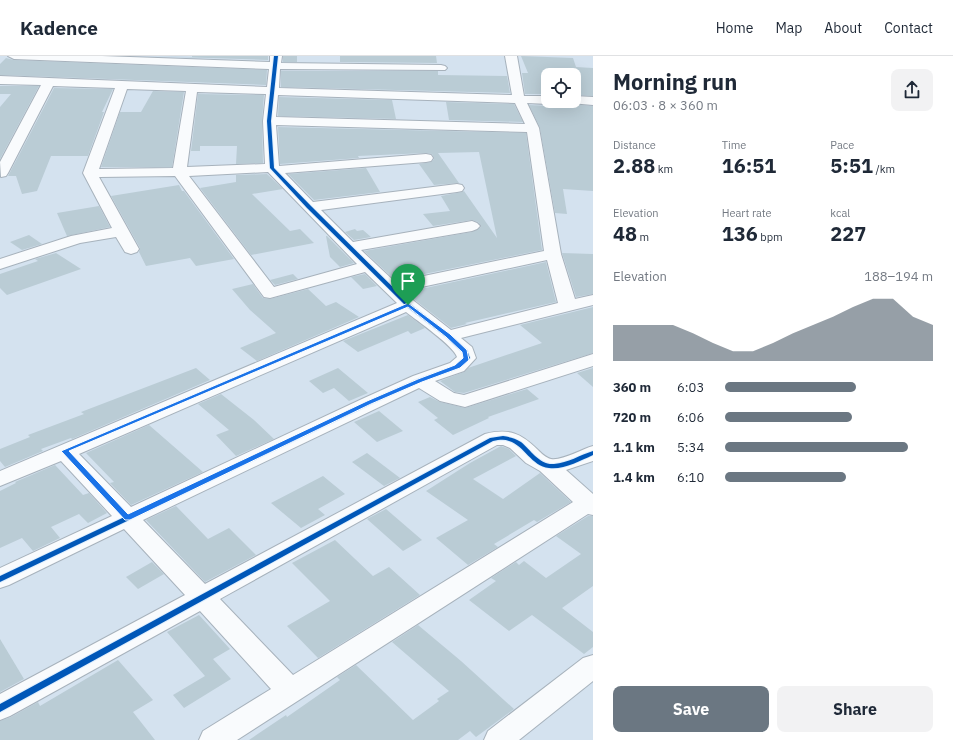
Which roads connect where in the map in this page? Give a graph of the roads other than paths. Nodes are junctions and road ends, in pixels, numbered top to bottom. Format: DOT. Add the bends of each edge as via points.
graph roads {
  1 [pos="14,56"];
  2 [pos="440,56"];
  3 [pos="511,56"];
  4 [pos="66,57"];
  5 [pos="134,58"];
  6 [pos="275,61"];
  7 [pos="441,68"];
  8 [pos="0,80"];
  9 [pos="48,83"];
  10 [pos="122,86"];
  11 [pos="192,88"];
  12 [pos="272,91"];
  13 [pos="442,96"];
  14 [pos="519,99"];
  15 [pos="541,100"];
  16 [pos="581,100"];
  17 [pos="593,101"];
  18 [pos="269,121"];
  19 [pos="533,128"];
  20 [pos="426,158"];
  21 [pos="274,169"];
  22 [pos="179,172"];
  23 [pos="0,173"];
  24 [pos="90,173"];
  25 [pos="457,188"];
  26 [pos="310,207"];
  27 [pos="472,226"];
  28 [pos="122,232"];
  29 [pos="350,247"];
  30 [pos="131,249"];
  31 [pos="553,254"];
  32 [pos="0,264"];
  33 [pos="369,266"];
  34 [pos="392,288"];
  35 [pos="593,300"];
  36 [pos="408,305"];
  37 [pos="568,306"];
  38 [pos="448,336"];
  39 [pos="593,360"];
  40 [pos="420,380"];
  41 [pos="64,451"];
  42 [pos="593,453"];
  43 [pos="548,466"];
  44 [pos="0,479"];
  45 [pos="591,505"];
  46 [pos="127,518"];
  47 [pos="0,579"];
  48 [pos="202,597"];
  49 [pos="593,666"];
  50 [pos="290,690"];
  51 [pos="0,708"];
  52 [pos="213,740"];
  53 [pos="498,740"];
  1 -- 4 [label="street"];
  2 -- 7 [label="street"];
  3 -- 14 [label="street"];
  4 -- 5 [label="street"];
  5 -- 6 [label="street"];
  6 -- 7 [label="street"];
  6 -- 12 [label="street"];
  7 -- 13 [label="street"];
  8 -- 9 [label="street"];
  9 -- 10 [label="street"];
  9 -- 23 [label="street"];
  10 -- 11 [label="street"];
  10 -- 24 [label="street"];
  11 -- 12 [label="street"];
  11 -- 22 [label="street"];
  12 -- 13 [label="street"];
  12 -- 18 [label="street"];
  13 -- 14 [label="street"];
  14 -- 15 [label="street"];
  14 -- 19 [label="street"];
  16 -- 17 [label="street"];
  18 -- 19 [label="street"];
  18 -- 21 [label="street"];
  19 -- 31 [label="street"];
  20 -- 21 [label="street"];
  21 -- 22 [label="street"];
  21 -- 26 [label="street"];
  22 -- 24 [label="street"];
  22 -- 33 [label="street" via="270,293"];
  24 -- 28 [label="street"];
  25 -- 26 [label="street"];
  26 -- 29 [label="street"];
  27 -- 29 [label="street"];
  28 -- 30 [label="street"];
  28 -- 32 [label="street" via="77,239"];
  29 -- 33 [label="street"];
  31 -- 34 [label="street"];
  31 -- 37 [label="street"];
  33 -- 34 [label="street"];
  34 -- 36 [label="street"];
  35 -- 37 [label="street"];
  36 -- 38 [label="street"];
  36 -- 41 [label="street"];
  37 -- 38 [label="street"];
  38 -- 40 [label="street" via="465,351 467,358 457,367"];
  39 -- 40 [label="street" via="457,402"];
  40 -- 46 [label="street"];
  41 -- 44 [label="street"];
  41 -- 46 [label="street"];
  42 -- 43 [label="street" via="558,466"];
  43 -- 45 [label="street"];
  43 -- 48 [label="street" via="513,439 492,439"];
  45 -- 50 [label="street"];
  46 -- 47 [label="street"];
  46 -- 48 [label="street"];
  48 -- 50 [label="street"];
  48 -- 51 [label="street"];
  49 -- 53 [label="street"];
  50 -- 52 [label="street"];
}
